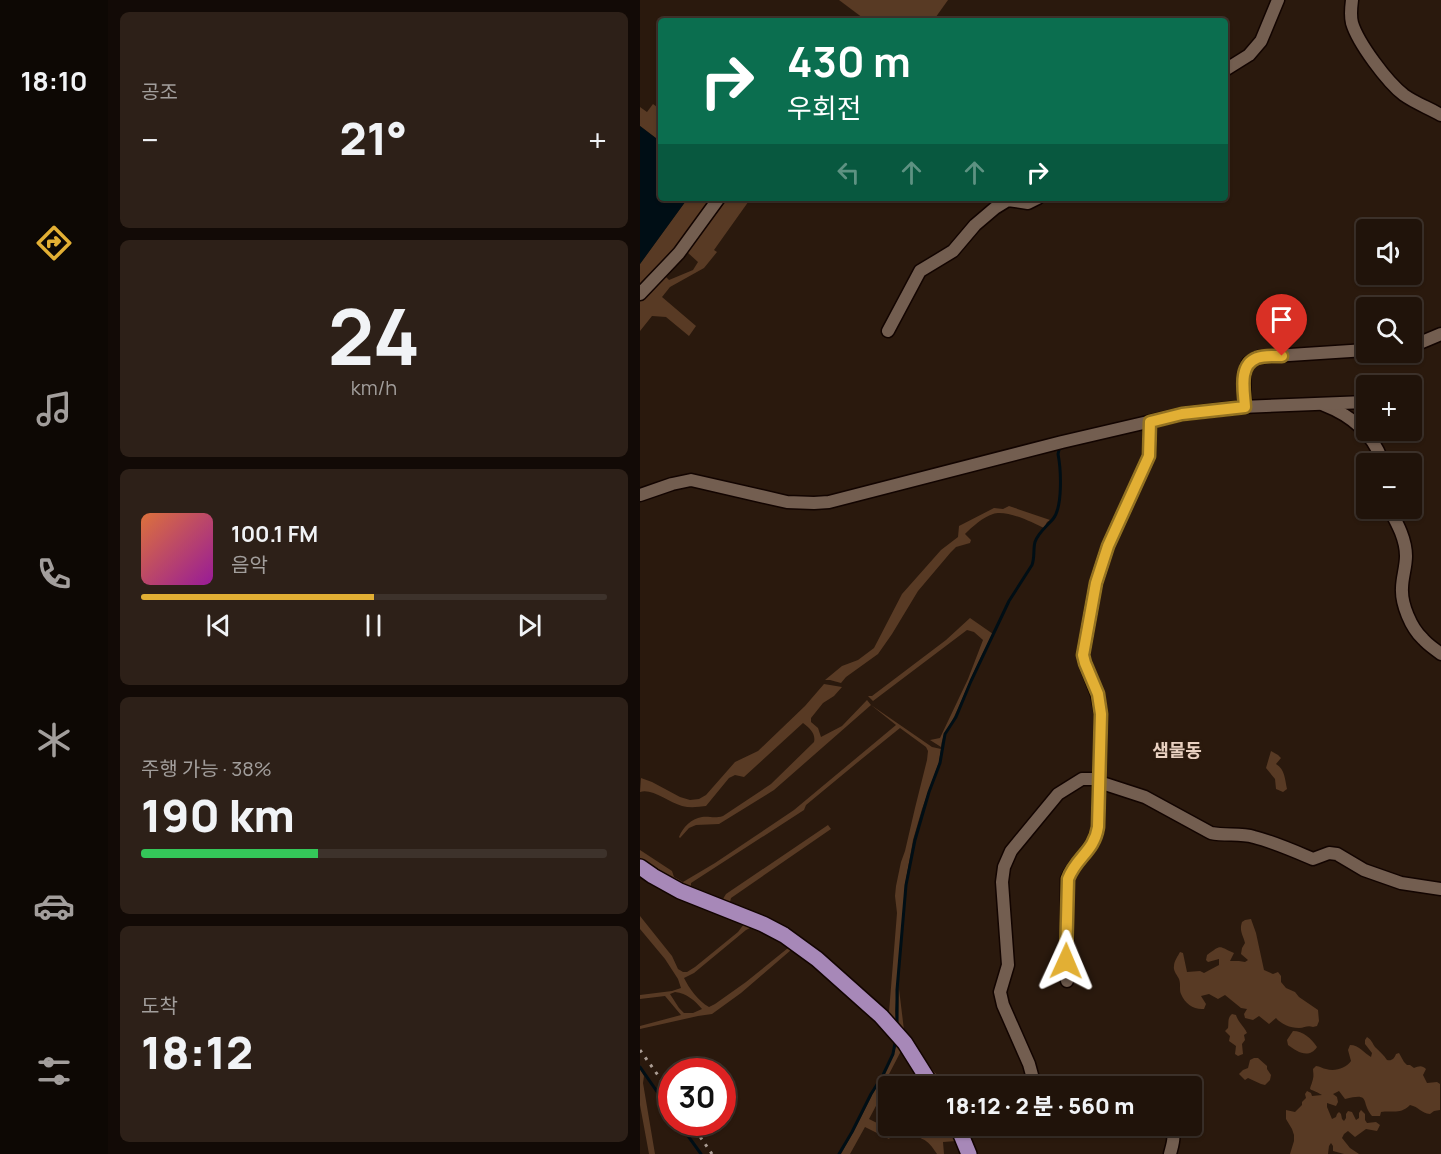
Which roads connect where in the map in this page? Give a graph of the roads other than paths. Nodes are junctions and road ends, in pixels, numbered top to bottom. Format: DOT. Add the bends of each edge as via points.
graph roads {
  1 [pos="1278,0"];
  2 [pos="1352,0"];
  3 [pos="1228,68"];
  4 [pos="1441,115"];
  5 [pos="718,201"];
  6 [pos="1006,201"];
  7 [pos="1015,201"];
  8 [pos="1032,201"];
  9 [pos="640,294"];
  10 [pos="888,331"];
  11 [pos="1441,334"];
  12 [pos="1422,342"];
  13 [pos="1356,351"];
  14 [pos="1356,402"];
  15 [pos="1320,404"];
  16 [pos="1245,407"];
  17 [pos="1150,422"];
  18 [pos="1379,453"];
  19 [pos="640,495"];
  20 [pos="1395,519"];
  21 [pos="1441,654"];
  22 [pos="1099,781"];
  23 [pos="640,867"];
  24 [pos="1441,889"];
  25 [pos="1068,981"];
  26 [pos="926,1076"];
  27 [pos="1032,1076"];
  28 [pos="963,1136"];
  29 [pos="1174,1136"];
  30 [pos="969,1154"];
  31 [pos="1170,1154"];
  1 -- 3 [label="street" via="1261,41 1249,55"];
  2 -- 4 [label="street" via="1352,24 1382,72 1403,94"];
  5 -- 9 [label="street" via="679,253"];
  6 -- 10 [label="street" via="975,225 953,251 920,271"];
  7 -- 8 [label="street"];
  11 -- 12 [label="street"];
  13 -- 16 [label="street" via="1259,357 1248,363 1244,374"];
  14 -- 15 [label="street"];
  15 -- 16 [label="street"];
  15 -- 18 [label="street" via="1350,418"];
  16 -- 17 [label="street"];
  17 -- 19 [label="street" via="829,502 787,502 691,480"];
  17 -- 22 [label="street" via="1149,456 1108,546 1096,583 1083,655 1101,714"];
  20 -- 21 [label="street" via="1405,547 1402,589 1407,612 1422,638"];
  22 -- 24 [label="street" via="1145,797 1211,833 1254,836 1313,859 1337,854 1364,870 1401,883"];
  22 -- 25 [label="street" via="1097,836 1068,879"];
  22 -- 27 [label="street" via="1082,779 1058,794 1011,850 1004,867 1008,965 1000,992"];
  23 -- 26 [label="main road" via="680,891 763,924 817,959 881,1016 905,1043"];
  28 -- 30 [label="main road"];
  29 -- 31 [label="street"];
}
